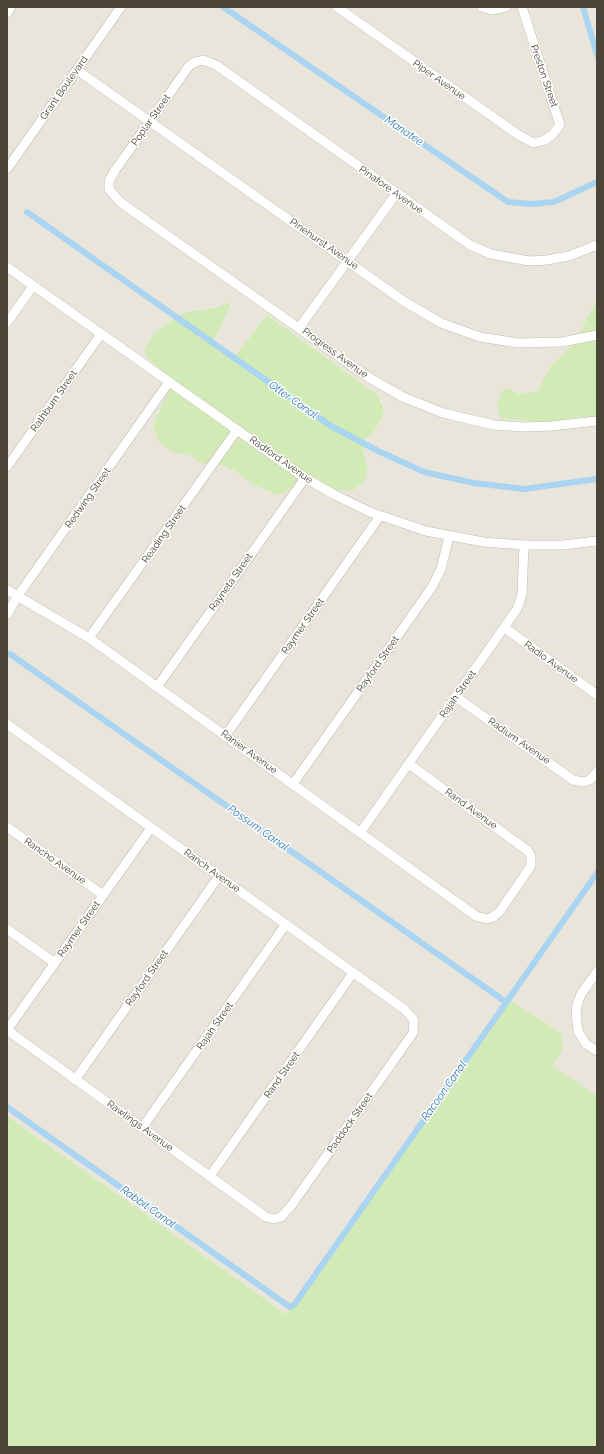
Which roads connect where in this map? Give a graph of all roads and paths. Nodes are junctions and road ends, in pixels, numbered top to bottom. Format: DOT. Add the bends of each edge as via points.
graph roads {
  1 [pos="11,7"];
  2 [pos="121,7"];
  3 [pos="337,7"];
  4 [pos="482,7"];
  5 [pos="506,7"];
  6 [pos="522,7"];
  7 [pos="7,13"];
  8 [pos="203,60"];
  9 [pos="77,70"];
  10 [pos="150,121"];
  11 [pos="545,140"];
  12 [pos="7,169"];
  13 [pos="109,189"];
  14 [pos="396,194"];
  15 [pos="597,245"];
  16 [pos="347,260"];
  17 [pos="7,266"];
  18 [pos="33,286"];
  19 [pos="7,323"];
  20 [pos="299,328"];
  21 [pos="102,334"];
  22 [pos="597,335"];
  23 [pos="169,382"];
  24 [pos="597,421"];
  25 [pos="237,430"];
  26 [pos="7,467"];
  27 [pos="305,478"];
  28 [pos="380,516"];
  29 [pos="449,537"];
  30 [pos="597,541"];
  31 [pos="524,545"];
  32 [pos="7,590"];
  33 [pos="17,597"];
  34 [pos="7,615"];
  35 [pos="505,628"];
  36 [pos="89,638"];
  37 [pos="157,687"];
  38 [pos="597,695"];
  39 [pos="456,697"];
  40 [pos="7,724"];
  41 [pos="226,735"];
  42 [pos="409,764"];
  43 [pos="597,772"];
  44 [pos="293,784"];
  45 [pos="7,827"];
  46 [pos="151,828"];
  47 [pos="360,832"];
  48 [pos="219,876"];
  49 [pos="103,895"];
  50 [pos="487,919"];
  51 [pos="286,924"];
  52 [pos="7,928"];
  53 [pos="55,963"];
  54 [pos="597,972"];
  55 [pos="354,973"];
  56 [pos="414,1020"];
  57 [pos="7,1030"];
  58 [pos="597,1051"];
  59 [pos="75,1080"];
  60 [pos="142,1128"];
  61 [pos="210,1176"];
  62 [pos="274,1219"];
  1 -- 7 [label="street"];
  2 -- 9 [label="street, Grant Boulevard"];
  3 -- 11 [label="street, Piper Avenue" via="520,136 534,143"];
  4 -- 5 [label="street" via="492,10"];
  6 -- 11 [label="street, Preston Street" via="560,124"];
  8 -- 10 [label="street, Poplar Street" via="189,66"];
  8 -- 14 [label="street, Pinafore Avenue" via="216,65"];
  9 -- 10 [label="street, Pinehurst Avenue"];
  9 -- 12 [label="street, Grant Boulevard"];
  10 -- 13 [label="street, Poplar Street" via="112,175"];
  10 -- 16 [label="street, Pinehurst Avenue"];
  13 -- 20 [label="street, Progress Avenue" via="120,202"];
  14 -- 15 [label="street, Pinafore Avenue" via="470,245 504,258 547,260 569,256"];
  14 -- 16 [label="street"];
  16 -- 20 [label="street"];
  16 -- 22 [label="street, Pinehurst Avenue" via="424,314 474,335 503,342 531,344 562,342"];
  17 -- 18 [label="street, Radford Avenue"];
  18 -- 19 [label="street"];
  18 -- 21 [label="street, Radford Avenue"];
  20 -- 24 [label="street, Progress Avenue" via="383,387 443,413 494,425 523,427"];
  21 -- 23 [label="street, Radford Avenue"];
  21 -- 26 [label="street, Rathburn Street"];
  23 -- 25 [label="street, Radford Avenue"];
  23 -- 33 [label="street, Redwing Street"];
  25 -- 27 [label="street, Radford Avenue"];
  25 -- 36 [label="street, Reading Street"];
  27 -- 28 [label="street, Radford Avenue" via="335,496"];
  27 -- 37 [label="street, Rayneta Street"];
  28 -- 29 [label="street, Radford Avenue"];
  28 -- 41 [label="street, Raymer Street"];
  29 -- 31 [label="street, Radford Avenue"];
  29 -- 44 [label="street, Rayford Street" via="441,569 432,587"];
  30 -- 31 [label="street, Radford Avenue" via="563,545"];
  31 -- 35 [label="street, Rajah Street" via="520,603"];
  32 -- 33 [label="street, Ranier Avenue"];
  33 -- 34 [label="street, Redwing Street"];
  33 -- 36 [label="street, Ranier Avenue"];
  35 -- 38 [label="street, Radio Avenue"];
  35 -- 39 [label="street, Rajah Street"];
  36 -- 37 [label="street, Ranier Avenue"];
  37 -- 41 [label="street, Ranier Avenue"];
  39 -- 42 [label="street, Rajah Street"];
  39 -- 43 [label="street, Radium Avenue" via="568,777 583,782 590,780"];
  40 -- 46 [label="street, Ranch Avenue"];
  41 -- 44 [label="street, Ranier Avenue"];
  42 -- 47 [label="street, Rajah Street"];
  42 -- 50 [label="street, Rand Avenue" via="523,846 531,856 531,866 500,911"];
  44 -- 47 [label="street, Ranier Avenue"];
  45 -- 49 [label="street, Rancho Avenue"];
  46 -- 48 [label="street, Ranch Avenue"];
  46 -- 49 [label="street, Raymer Street"];
  47 -- 50 [label="street, Ranier Avenue" via="476,916"];
  48 -- 51 [label="street, Ranch Avenue"];
  48 -- 59 [label="street, Rayford Street"];
  49 -- 53 [label="street, Raymer Street"];
  51 -- 55 [label="street, Ranch Avenue"];
  51 -- 60 [label="street, Rajah Street"];
  52 -- 53 [label="street"];
  53 -- 57 [label="street, Raymer Street"];
  54 -- 58 [label="street" via="581,994 576,1013 578,1031 586,1044"];
  55 -- 56 [label="street, Ranch Avenue" via="404,1009"];
  55 -- 61 [label="street, Rand Street"];
  56 -- 62 [label="street, Paddock Street" via="413,1033 370,1095 291,1206 281,1217"];
  57 -- 59 [label="street, Rawlings Avenue"];
  59 -- 60 [label="street, Rawlings Avenue"];
  60 -- 61 [label="street, Rawlings Avenue"];
  61 -- 62 [label="street, Rawlings Avenue" via="266,1217"];
}
